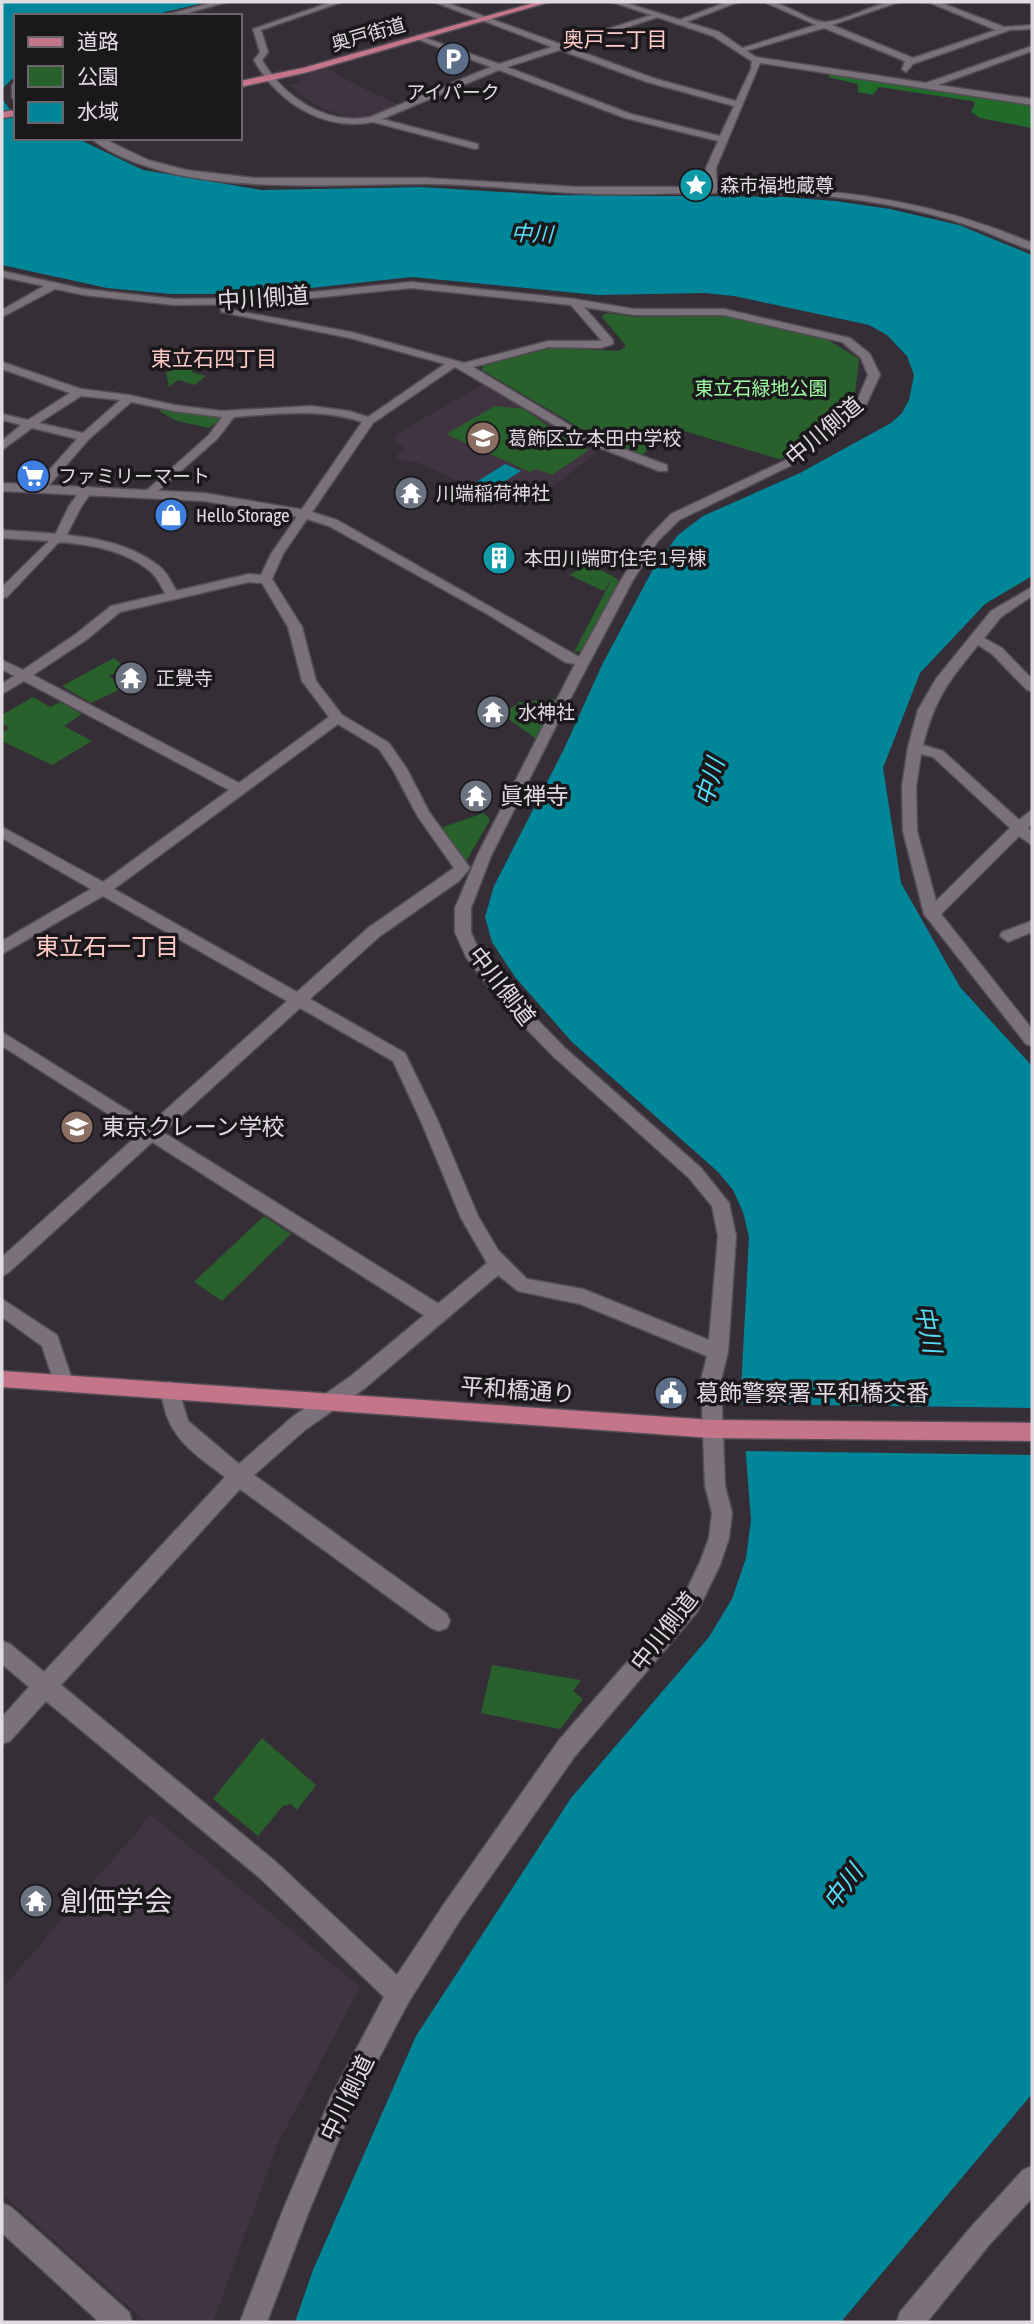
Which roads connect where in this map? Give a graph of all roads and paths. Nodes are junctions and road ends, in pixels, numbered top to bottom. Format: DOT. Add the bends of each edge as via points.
graph roads {
  1 [pos="223,2"];
  2 [pos="338,2"];
  3 [pos="439,2"];
  4 [pos="545,2"];
  5 [pos="615,2"];
  6 [pos="734,2"];
  7 [pos="768,2"];
  8 [pos="895,2"];
  9 [pos="932,2"];
  10 [pos="174,14"];
  11 [pos="655,15"];
  12 [pos="482,20"];
  13 [pos="678,22"];
  14 [pos="824,24"];
  15 [pos="1032,27"];
  16 [pos="1004,30"];
  17 [pos="420,37"];
  18 [pos="558,47"];
  19 [pos="1032,48"];
  20 [pos="742,51"];
  21 [pos="756,60"];
  22 [pos="913,61"];
  23 [pos="498,67"];
  24 [pos="269,79"];
  25 [pos="899,82"];
  26 [pos="242,84"];
  27 [pos="927,86"];
  28 [pos="1032,103"];
  29 [pos="738,104"];
  30 [pos="373,120"];
  31 [pos="722,139"];
  32 [pos="98,140"];
  33 [pos="475,146"];
  34 [pos="713,191"];
  35 [pos="1032,247"];
  36 [pos="2,274"];
  37 [pos="52,286"];
  38 [pos="174,302"];
  39 [pos="574,302"];
  40 [pos="603,308"];
  41 [pos="2,314"];
  42 [pos="591,319"];
  43 [pos="459,364"];
  44 [pos="2,365"];
  45 [pos="79,392"];
  46 [pos="128,398"];
  47 [pos="231,413"];
  48 [pos="2,416"];
  49 [pos="369,421"];
  50 [pos="29,424"];
  51 [pos="85,437"];
  52 [pos="2,447"];
  53 [pos="663,468"];
  54 [pos="2,487"];
  55 [pos="39,489"];
  56 [pos="87,490"];
  57 [pos="150,494"];
  58 [pos="306,514"];
  59 [pos="2,534"];
  60 [pos="57,539"];
  61 [pos="266,579"];
  62 [pos="172,593"];
  63 [pos="2,594"];
  64 [pos="1026,594"];
  65 [pos="1032,608"];
  66 [pos="975,638"];
  67 [pos="583,662"];
  68 [pos="2,664"];
  69 [pos="25,675"];
  70 [pos="1032,687"];
  71 [pos="2,690"];
  72 [pos="337,718"];
  73 [pos="915,747"];
  74 [pos="239,789"];
  75 [pos="1032,815"];
  76 [pos="1020,828"];
  77 [pos="2,832"];
  78 [pos="1032,840"];
  79 [pos="102,889"];
  80 [pos="932,914"];
  81 [pos="1032,926"];
  82 [pos="1008,936"];
  83 [pos="2,948"];
  84 [pos="297,1000"];
  85 [pos="2,1038"];
  86 [pos="1032,1040"];
  87 [pos="152,1132"];
  88 [pos="500,1264"];
  89 [pos="2,1268"];
  90 [pos="2,1307"];
  91 [pos="435,1312"];
  92 [pos="718,1352"];
  93 [pos="2,1379"];
  94 [pos="63,1382"];
  95 [pos="170,1390"];
  96 [pos="331,1401"];
  97 [pos="712,1429"];
  98 [pos="1032,1432"];
  99 [pos="239,1476"];
  100 [pos="439,1621"];
  101 [pos="2,1651"];
  102 [pos="45,1686"];
  103 [pos="2,1733"];
  104 [pos="399,1994"];
  105 [pos="1032,2179"];
  106 [pos="2,2216"];
  107 [pos="119,2322"];
  108 [pos="254,2322"];
  109 [pos="910,2322"];
  1 -- 10 [label="street"];
  2 -- 24 [label="street" via="257,29 264,52 258,60"];
  3 -- 12 [label="street"];
  4 -- 12 [label="main road, 奥戸街道"];
  5 -- 11 [label="street"];
  6 -- 13 [label="street"];
  7 -- 14 [label="street"];
  8 -- 14 [label="street"];
  9 -- 16 [label="street"];
  11 -- 13 [label="street"];
  11 -- 18 [label="street"];
  12 -- 17 [label="main road, 奥戸街道"];
  12 -- 18 [label="street"];
  13 -- 20 [label="street" via="716,34"];
  14 -- 20 [label="street"];
  14 -- 22 [label="street"];
  15 -- 16 [label="street"];
  16 -- 22 [label="street"];
  17 -- 23 [label="street"];
  17 -- 24 [label="main road, 奥戸街道"];
  18 -- 23 [label="street"];
  18 -- 29 [label="street" via="650,80"];
  19 -- 27 [label="street"];
  20 -- 21 [label="street"];
  21 -- 25 [label="street"];
  21 -- 29 [label="street"];
  22 -- 25 [label="street"];
  23 -- 30 [label="street"];
  23 -- 31 [label="street" via="628,116"];
  24 -- 26 [label="main road, 奥戸街道"];
  24 -- 30 [label="street" via="297,103 323,115 355,124"];
  25 -- 27 [label="street"];
  27 -- 28 [label="street"];
  29 -- 31 [label="street"];
  30 -- 33 [label="street"];
  31 -- 34 [label="street" via="711,168"];
  32 -- 34 [label="street" via="151,164 252,182 428,181 587,191"];
  34 -- 35 [label="street" via="805,191 887,202 956,219"];
  36 -- 37 [label="street, 中川側道"];
  37 -- 38 [label="street, 中川側道"];
  37 -- 41 [label="street"];
  38 -- 39 [label="street, 中川側道" via="254,301 411,285"];
  38 -- 43 [label="street" via="289,321"];
  39 -- 40 [label="street, 中川側道"];
  39 -- 42 [label="street"];
  40 -- 42 [label="street" via="590,311"];
  40 -- 67 [label="street, 中川側道" via="724,312 829,335 860,349 874,375 862,403 821,428 792,461 669,521 638,562"];
  42 -- 43 [label="street" via="609,342 548,344"];
  43 -- 49 [label="street"];
  43 -- 53 [label="street" via="584,438"];
  44 -- 45 [label="street"];
  45 -- 46 [label="street"];
  45 -- 50 [label="street"];
  46 -- 47 [label="street"];
  46 -- 51 [label="street"];
  47 -- 49 [label="street" via="311,409"];
  47 -- 57 [label="street" via="213,437"];
  48 -- 50 [label="street"];
  49 -- 58 [label="street"];
  50 -- 51 [label="street"];
  50 -- 52 [label="street"];
  51 -- 55 [label="street"];
  54 -- 55 [label="street"];
  55 -- 56 [label="street"];
  56 -- 57 [label="street"];
  56 -- 60 [label="street"];
  57 -- 58 [label="street" via="224,499"];
  58 -- 61 [label="street" via="277,554"];
  58 -- 67 [label="street" via="333,523 494,611 570,659"];
  59 -- 60 [label="street"];
  60 -- 62 [label="street" via="135,557 156,569"];
  60 -- 63 [label="street"];
  61 -- 62 [label="street"];
  61 -- 72 [label="street" via="295,626 309,681"];
  62 -- 69 [label="street" via="116,609"];
  64 -- 65 [label="street"];
  64 -- 66 [label="street" via="996,614"];
  66 -- 70 [label="street" via="997,651"];
  66 -- 73 [label="street" via="925,710"];
  67 -- 92 [label="street, 中川側道" via="484,856 463,908 463,932 472,953 510,1002 560,1053 695,1173 720,1203 727,1236"];
  68 -- 69 [label="street"];
  69 -- 71 [label="street"];
  69 -- 74 [label="street"];
  72 -- 74 [label="street"];
  72 -- 84 [label="street" via="384,746 423,814 462,868 374,932"];
  73 -- 76 [label="street" via="938,754"];
  73 -- 80 [label="street" via="909,787 910,831"];
  74 -- 79 [label="street"];
  75 -- 76 [label="street"];
  76 -- 78 [label="street"];
  76 -- 80 [label="street"];
  77 -- 79 [label="street"];
  79 -- 83 [label="street"];
  79 -- 84 [label="street"];
  80 -- 86 [label="street"];
  81 -- 82 [label="street"];
  84 -- 87 [label="street"];
  84 -- 88 [label="street" via="399,1056 421,1098 457,1195"];
  85 -- 87 [label="street"];
  87 -- 89 [label="street"];
  87 -- 91 [label="street"];
  88 -- 91 [label="street"];
  88 -- 92 [label="street" via="522,1286 583,1297"];
  90 -- 94 [label="street" via="50,1341"];
  91 -- 96 [label="street"];
  92 -- 97 [label="street, 中川側道" via="711,1380"];
  93 -- 94 [label="main road, 平和橋通り"];
  94 -- 95 [label="main road, 平和橋通り"];
  95 -- 96 [label="main road, 平和橋通り"];
  95 -- 99 [label="street" via="181,1427"];
  96 -- 97 [label="main road, 平和橋通り"];
  96 -- 99 [label="street"];
  97 -- 98 [label="main road, 平和橋通り"];
  97 -- 104 [label="street, 中川側道" via="715,1486 722,1513 710,1565 690,1605 567,1748"];
  99 -- 100 [label="street"];
  99 -- 102 [label="street"];
  101 -- 102 [label="street"];
  102 -- 103 [label="street"];
  102 -- 104 [label="street" via="268,1870"];
  104 -- 108 [label="street, 中川側道" via="340,2106"];
  105 -- 109 [label="street"];
  106 -- 107 [label="street"];
}
